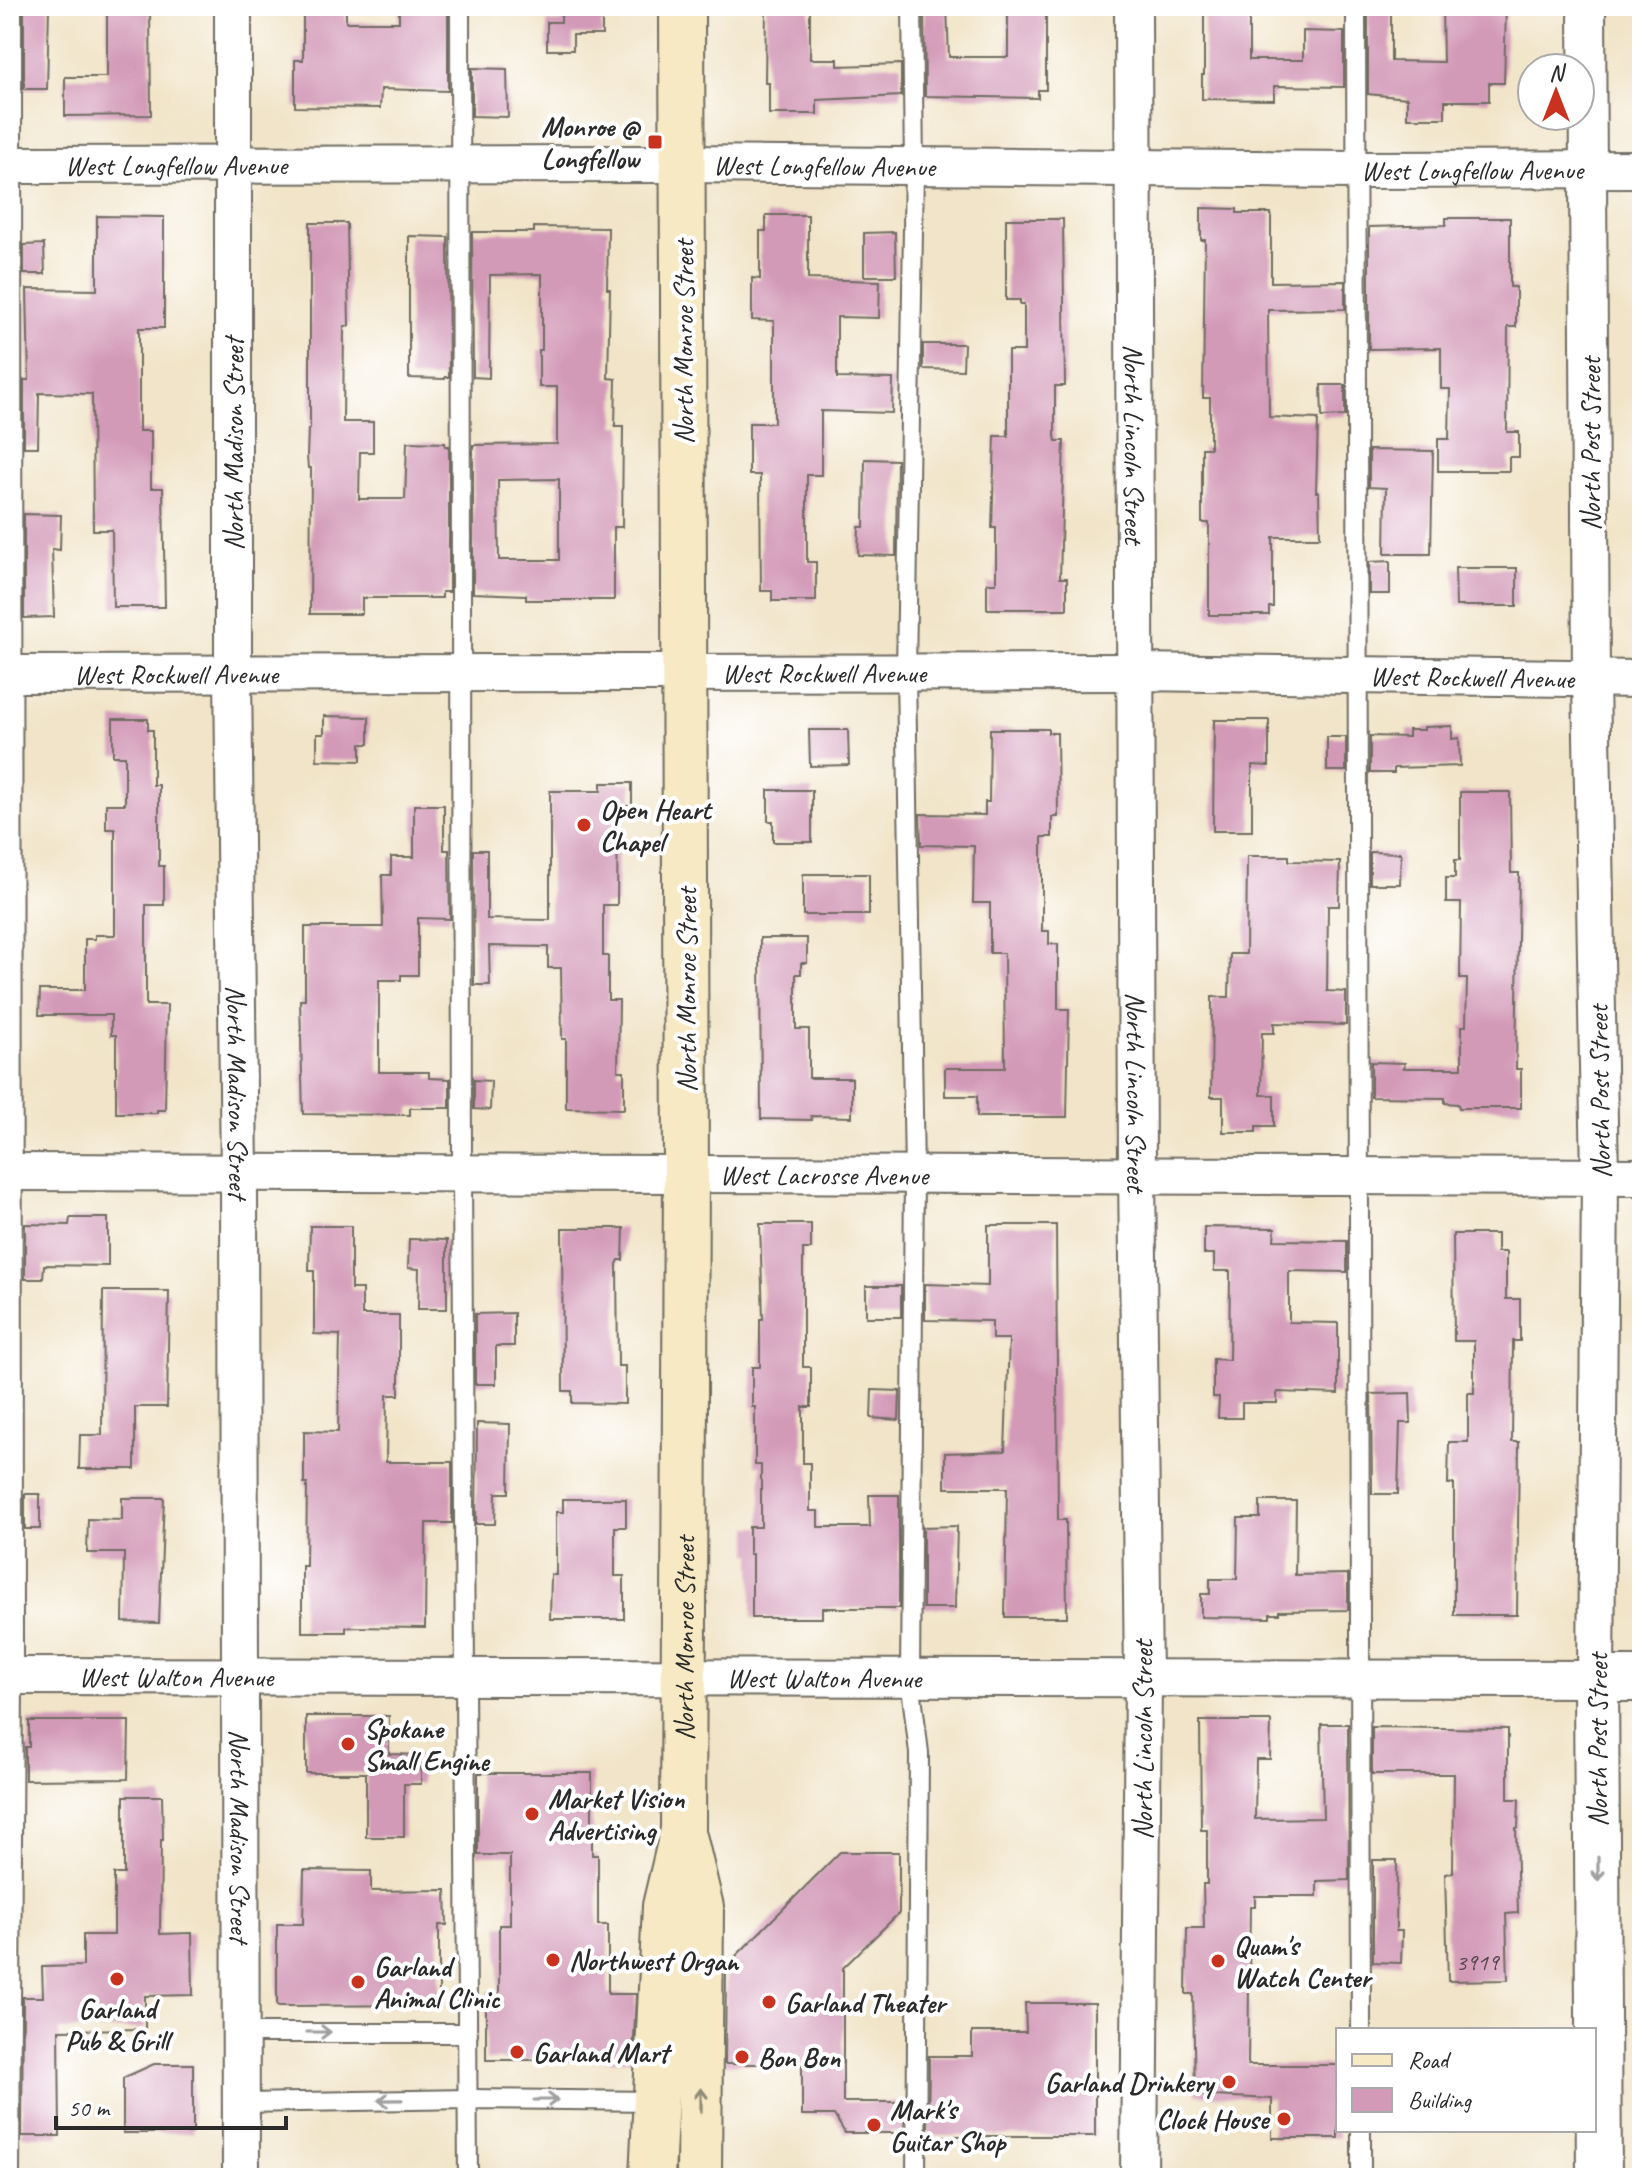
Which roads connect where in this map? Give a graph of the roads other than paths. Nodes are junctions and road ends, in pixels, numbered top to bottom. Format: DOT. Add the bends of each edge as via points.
graph roads {
  1 [pos="12,6"];
  2 [pos="233,6"];
  3 [pos="460,6"];
  4 [pos="682,6"];
  5 [pos="912,6"];
  6 [pos="1133,6"];
  7 [pos="1356,6"];
  8 [pos="1587,6"];
  9 [pos="682,164"];
  10 [pos="9,165"];
  11 [pos="461,165"];
  12 [pos="233,166"];
  13 [pos="914,166"];
  14 [pos="1132,168"];
  15 [pos="1587,169"];
  16 [pos="1642,169"];
  17 [pos="1357,170"];
  18 [pos="906,672"];
  19 [pos="1136,672"];
  20 [pos="685,673"];
  21 [pos="9,674"];
  22 [pos="233,675"];
  23 [pos="461,675"];
  24 [pos="1360,676"];
  25 [pos="1591,679"];
  26 [pos="1642,679"];
  27 [pos="10,1172"];
  28 [pos="239,1173"];
  29 [pos="462,1174"];
  30 [pos="686,1174"];
  31 [pos="914,1174"];
  32 [pos="1137,1174"];
  33 [pos="1360,1176"];
  34 [pos="1600,1177"];
  35 [pos="1642,1177"];
  36 [pos="241,1675"];
  37 [pos="10,1676"];
  38 [pos="466,1676"];
  39 [pos="684,1676"];
  40 [pos="910,1678"];
  41 [pos="1143,1678"];
  42 [pos="1361,1679"];
  43 [pos="1596,1679"];
  44 [pos="1642,1679"];
  45 [pos="683,1830"];
  46 [pos="1361,2028"];
  47 [pos="241,2033"];
  48 [pos="468,2033"];
  49 [pos="468,2099"];
  50 [pos="656,2101"];
  51 [pos="241,2103"];
  52 [pos="1361,2132"];
  53 [pos="10,2178"];
  54 [pos="241,2178"];
  55 [pos="468,2178"];
  56 [pos="652,2178"];
  57 [pos="699,2178"];
  58 [pos="916,2178"];
  59 [pos="1139,2178"];
  60 [pos="1361,2178"];
  61 [pos="1599,2178"];
  1 -- 10 [label="lane"];
  2 -- 12 [label="street, North Madison Street"];
  3 -- 11 [label="lane"];
  4 -- 9 [label="main road, North Monroe Street"];
  5 -- 13 [label="lane"];
  6 -- 14 [label="street, North Lincoln Street"];
  7 -- 17 [label="lane"];
  8 -- 15 [label="street, North Post Street"];
  9 -- 11 [label="street, West Longfellow Avenue"];
  9 -- 13 [label="street, West Longfellow Avenue"];
  9 -- 20 [label="main road, North Monroe Street"];
  10 -- 12 [label="street, West Longfellow Avenue"];
  10 -- 21 [label="lane"];
  11 -- 12 [label="street, West Longfellow Avenue"];
  11 -- 23 [label="lane"];
  12 -- 22 [label="street, North Madison Street"];
  13 -- 14 [label="street, West Longfellow Avenue"];
  13 -- 18 [label="lane"];
  14 -- 17 [label="street, West Longfellow Avenue"];
  14 -- 19 [label="street, North Lincoln Street"];
  15 -- 16 [label="street, West Longfellow Avenue"];
  15 -- 17 [label="street, West Longfellow Avenue"];
  15 -- 25 [label="street, North Post Street"];
  17 -- 24 [label="lane"];
  18 -- 19 [label="street, West Rockwell Avenue"];
  18 -- 20 [label="street, West Rockwell Avenue"];
  18 -- 31 [label="lane"];
  19 -- 24 [label="street, West Rockwell Avenue"];
  19 -- 32 [label="street, North Lincoln Street"];
  20 -- 23 [label="street, West Rockwell Avenue"];
  20 -- 30 [label="main road, North Monroe Street"];
  21 -- 22 [label="street, West Rockwell Avenue"];
  21 -- 27 [label="lane"];
  22 -- 23 [label="street, West Rockwell Avenue"];
  22 -- 28 [label="street, North Madison Street"];
  23 -- 29 [label="lane"];
  24 -- 25 [label="street, West Rockwell Avenue"];
  24 -- 33 [label="lane"];
  25 -- 26 [label="street, West Rockwell Avenue"];
  25 -- 34 [label="street, North Post Street"];
  27 -- 28 [label="street, West Lacrosse Avenue"];
  27 -- 37 [label="lane"];
  28 -- 29 [label="street, West Lacrosse Avenue"];
  28 -- 36 [label="street, North Madison Street"];
  29 -- 30 [label="street, West Lacrosse Avenue"];
  29 -- 38 [label="lane"];
  30 -- 31 [label="street, West Lacrosse Avenue"];
  30 -- 39 [label="main road, North Monroe Street"];
  31 -- 32 [label="street, West Lacrosse Avenue"];
  31 -- 40 [label="lane"];
  32 -- 33 [label="street, West Lacrosse Avenue"];
  32 -- 41 [label="street, North Lincoln Street"];
  33 -- 34 [label="street, West Lacrosse Avenue"];
  33 -- 42 [label="lane"];
  34 -- 35 [label="street, West Lacrosse Avenue"];
  34 -- 43 [label="street, North Post Street"];
  36 -- 37 [label="street, West Walton Avenue"];
  36 -- 38 [label="street, West Walton Avenue"];
  36 -- 47 [label="street, North Madison Street"];
  37 -- 53 [label="lane"];
  38 -- 39 [label="street, West Walton Avenue"];
  38 -- 48 [label="lane"];
  39 -- 40 [label="street, West Walton Avenue"];
  39 -- 45 [label="main road, North Monroe Street"];
  40 -- 41 [label="street, West Walton Avenue"];
  40 -- 58 [label="lane" via="919,1753"];
  41 -- 42 [label="street, West Walton Avenue"];
  41 -- 59 [label="street, North Lincoln Street"];
  42 -- 43 [label="street, West Walton Avenue"];
  42 -- 46 [label="lane"];
  43 -- 44 [label="street, West Walton Avenue"];
  43 -- 61 [label="street, North Post Street, one-way"];
  45 -- 50 [label="main road, North Monroe Street" via="665,1906"];
  57 -- 45 [label="main road, North Monroe Street, one-way" via="701,1907"];
  47 -- 48 [label="lane, one-way"];
  47 -- 51 [label="street, North Madison Street"];
  48 -- 49 [label="lane"];
  49 -- 50 [label="lane, one-way"];
  49 -- 51 [label="lane, one-way"];
  49 -- 55 [label="lane"];
  50 -- 56 [label="main road, North Monroe Street"];
  51 -- 54 [label="street, North Madison Street"];
  52 -- 60 [label="lane"];
}
